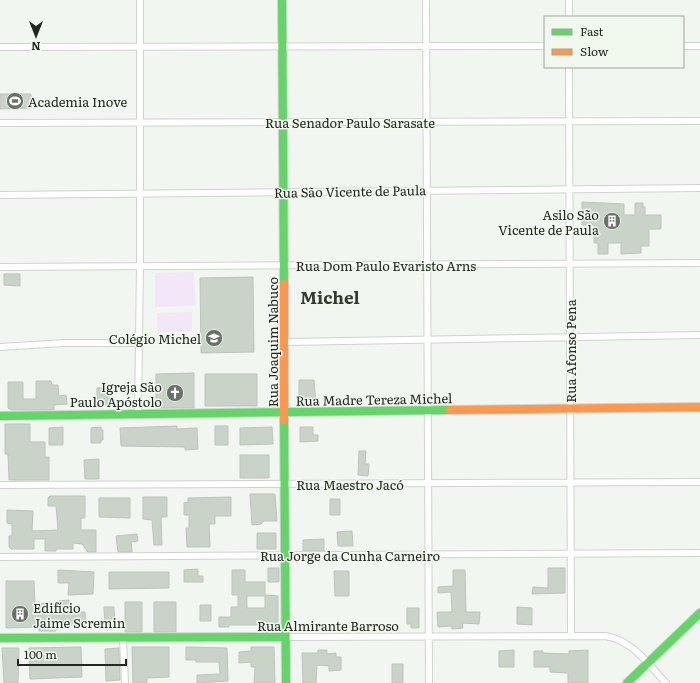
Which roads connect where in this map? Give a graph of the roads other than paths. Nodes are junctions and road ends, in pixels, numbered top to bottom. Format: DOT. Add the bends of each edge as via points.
graph roads {
  1 [pos="140,0"];
  2 [pos="282,0"];
  3 [pos="426,0"];
  4 [pos="569,0"];
  5 [pos="569,16"];
  6 [pos="283,46"];
  7 [pos="426,46"];
  8 [pos="544,46"];
  9 [pos="684,46"];
  10 [pos="700,46"];
  11 [pos="0,47"];
  12 [pos="140,47"];
  13 [pos="569,68"];
  14 [pos="700,121"];
  15 [pos="283,122"];
  16 [pos="426,122"];
  17 [pos="569,122"];
  18 [pos="0,123"];
  19 [pos="141,123"];
  20 [pos="700,188"];
  21 [pos="569,189"];
  22 [pos="427,191"];
  23 [pos="283,192"];
  24 [pos="140,193"];
  25 [pos="0,195"];
  26 [pos="700,263"];
  27 [pos="427,264"];
  28 [pos="570,264"];
  29 [pos="284,265"];
  30 [pos="140,266"];
  31 [pos="0,267"];
  32 [pos="700,335"];
  33 [pos="570,337"];
  34 [pos="428,340"];
  35 [pos="284,342"];
  36 [pos="140,343"];
  37 [pos="0,347"];
  38 [pos="700,407"];
  39 [pos="570,409"];
  40 [pos="428,411"];
  41 [pos="284,412"];
  42 [pos="138,414"];
  43 [pos="0,416"];
  44 [pos="570,482"];
  45 [pos="700,482"];
  46 [pos="428,483"];
  47 [pos="285,484"];
  48 [pos="0,486"];
  49 [pos="700,553"];
  50 [pos="570,554"];
  51 [pos="429,555"];
  52 [pos="285,556"];
  53 [pos="0,557"];
  54 [pos="700,613"];
  55 [pos="429,636"];
  56 [pos="571,636"];
  57 [pos="285,637"];
  58 [pos="0,638"];
  59 [pos="123,638"];
  60 [pos="647,663"];
  61 [pos="125,683"];
  62 [pos="286,683"];
  63 [pos="429,683"];
  64 [pos="627,683"];
  65 [pos="666,683"];
  1 -- 12 [label="street"];
  2 -- 6 [label="main road, Rua Joaquim Nabuco"];
  3 -- 7 [label="street"];
  4 -- 5 [label="street"];
  6 -- 7 [label="street"];
  6 -- 12 [label="street"];
  6 -- 15 [label="main road, Rua Joaquim Nabuco"];
  7 -- 8 [label="street"];
  7 -- 16 [label="street"];
  9 -- 10 [label="street"];
  11 -- 12 [label="street"];
  12 -- 19 [label="street"];
  13 -- 17 [label="street, Rua Afonso Pena"];
  14 -- 17 [label="street, Rua Senador Paulo Sarasate"];
  15 -- 16 [label="street, Rua Senador Paulo Sarasate"];
  15 -- 19 [label="street, Rua Senador Paulo Sarasate"];
  15 -- 23 [label="main road, Rua Joaquim Nabuco"];
  16 -- 17 [label="street, Rua Senador Paulo Sarasate"];
  16 -- 22 [label="street"];
  17 -- 21 [label="street, Rua Afonso Pena"];
  18 -- 19 [label="street, Rua Senador Paulo Sarasate"];
  19 -- 24 [label="street"];
  20 -- 21 [label="street, Rua São Vicente de Paula"];
  21 -- 22 [label="street, Rua São Vicente de Paula"];
  21 -- 28 [label="street, Rua Afonso Pena"];
  22 -- 23 [label="street, Rua São Vicente de Paula"];
  22 -- 27 [label="street"];
  23 -- 24 [label="street, Rua São Vicente de Paula"];
  23 -- 29 [label="main road, Rua Joaquim Nabuco"];
  24 -- 25 [label="street, Rua São Vicente de Paula"];
  24 -- 30 [label="street"];
  26 -- 28 [label="street, Rua Dom Paulo Evaristo Arns"];
  27 -- 28 [label="street, Rua Dom Paulo Evaristo Arns"];
  27 -- 29 [label="street, Rua Dom Paulo Evaristo Arns"];
  27 -- 34 [label="street"];
  28 -- 33 [label="street, Rua Afonso Pena"];
  29 -- 30 [label="street, Rua Dom Paulo Evaristo Arns"];
  29 -- 35 [label="main road, Rua Joaquim Nabuco"];
  30 -- 31 [label="street, Rua Dom Paulo Evaristo Arns"];
  30 -- 36 [label="street"];
  32 -- 33 [label="street"];
  33 -- 34 [label="street"];
  33 -- 39 [label="street, Rua Afonso Pena"];
  34 -- 35 [label="street"];
  34 -- 40 [label="street"];
  35 -- 41 [label="main road, Rua Joaquim Nabuco"];
  36 -- 37 [label="street" via="64,343"];
  36 -- 42 [label="street"];
  38 -- 39 [label="main road, Rua Madre Tereza Michel"];
  39 -- 40 [label="main road, Rua Madre Tereza Michel"];
  39 -- 44 [label="street, Rua Afonso Pena"];
  40 -- 41 [label="main road, Rua Madre Tereza Michel"];
  40 -- 46 [label="street"];
  41 -- 42 [label="main road, Rua Madre Tereza Michel"];
  41 -- 47 [label="main road, Rua Joaquim Nabuco"];
  42 -- 43 [label="main road, Rua Madre Tereza Michel"];
  44 -- 45 [label="street, Rua Maestro Jacó"];
  44 -- 46 [label="street, Rua Maestro Jacó"];
  44 -- 50 [label="street, Rua Afonso Pena"];
  46 -- 47 [label="street, Rua Maestro Jacó"];
  46 -- 51 [label="street"];
  47 -- 48 [label="street, Rua Maestro Jacó"];
  47 -- 52 [label="main road, Rua Joaquim Nabuco"];
  49 -- 50 [label="street, Rua Jorge da Cunha Carneiro"];
  50 -- 51 [label="street, Rua Jorge da Cunha Carneiro"];
  50 -- 56 [label="street, Rua Afonso Pena"];
  51 -- 52 [label="street, Rua Jorge da Cunha Carneiro"];
  51 -- 55 [label="street"];
  52 -- 53 [label="street, Rua Jorge da Cunha Carneiro"];
  52 -- 57 [label="main road, Rua Joaquim Nabuco"];
  54 -- 60 [label="main road"];
  55 -- 56 [label="street, Rua Almirante Barroso"];
  55 -- 57 [label="street, Rua Almirante Barroso"];
  55 -- 63 [label="street"];
  56 -- 60 [label="street, Rua Almirante Barroso" via="595,635 614,638 630,646"];
  57 -- 59 [label="main road, Rua Almirante Barroso"];
  57 -- 62 [label="main road, Rua Joaquim Nabuco"];
  58 -- 59 [label="main road, Rua Almirante Barroso"];
  59 -- 61 [label="street"];
  60 -- 64 [label="main road"];
  60 -- 65 [label="street, Rua Almirante Barroso"];
}
